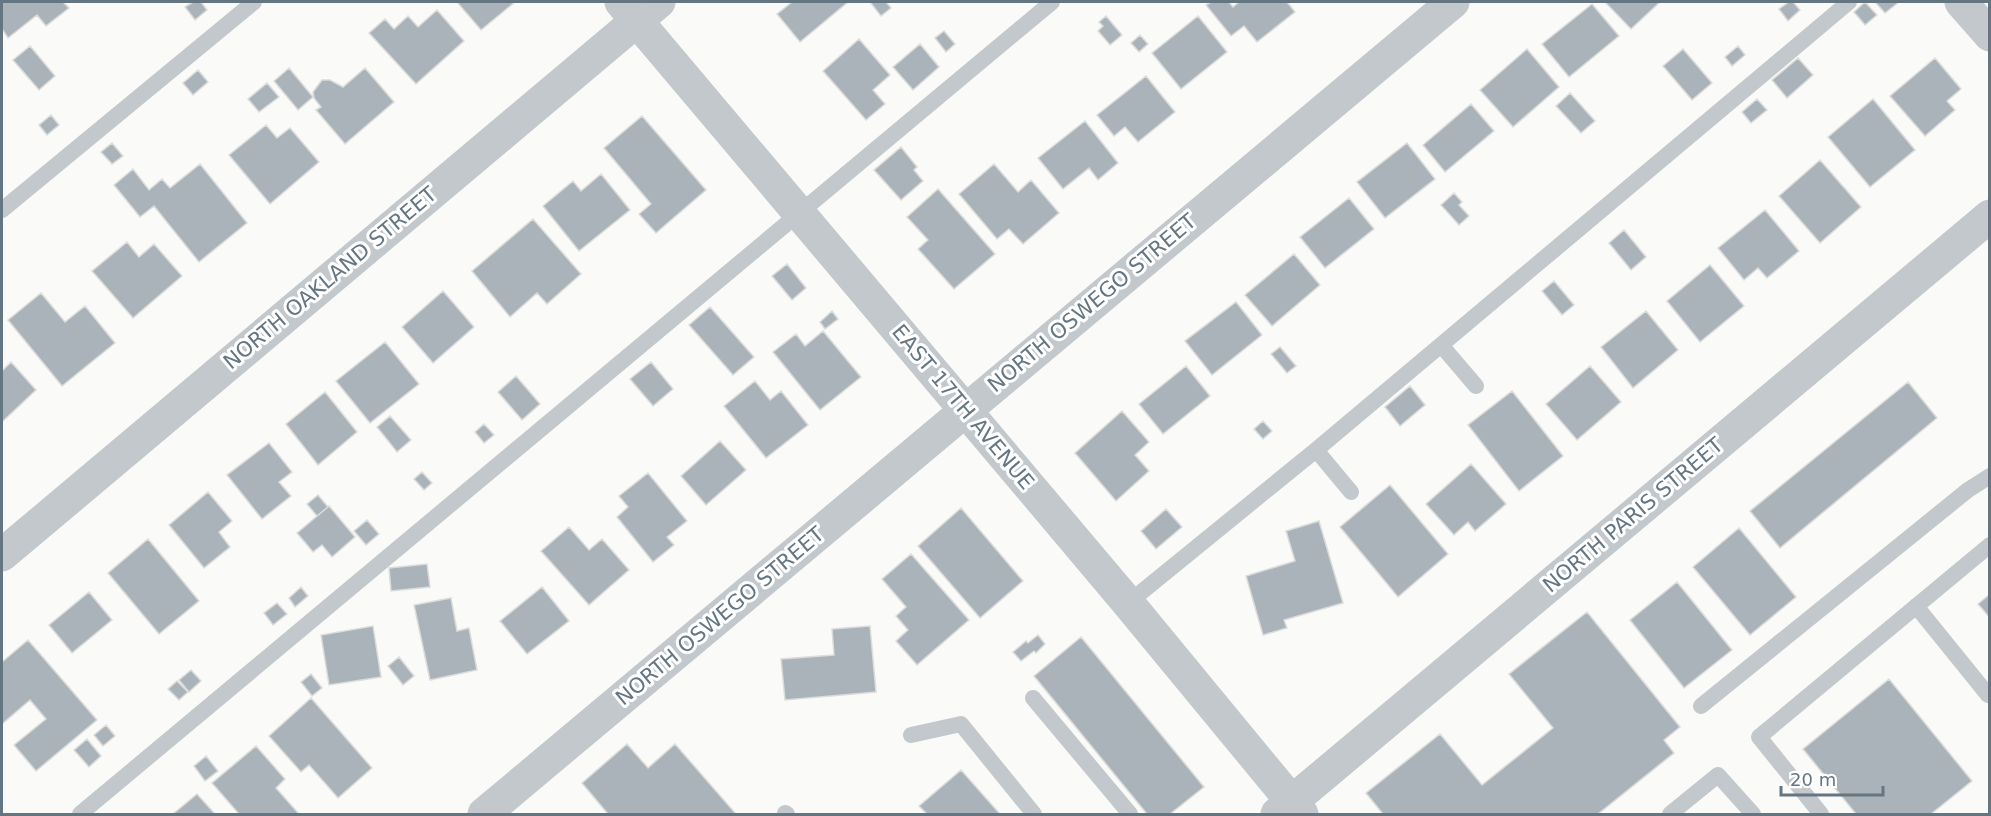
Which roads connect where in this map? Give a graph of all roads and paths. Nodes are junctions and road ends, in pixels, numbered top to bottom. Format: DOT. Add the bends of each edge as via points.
graph roads {
  1 [pos="254,2"];
  2 [pos="1052,2"];
  3 [pos="1453,2"];
  4 [pos="1849,2"];
  5 [pos="1961,2"];
  6 [pos="639,8"];
  7 [pos="1989,35"];
  8 [pos="2,210"];
  9 [pos="800,213"];
  10 [pos="1989,216"];
  11 [pos="1441,345"];
  12 [pos="1476,386"];
  13 [pos="966,410"];
  14 [pos="1316,450"];
  15 [pos="1989,476"];
  16 [pos="1351,492"];
  17 [pos="1989,545"];
  18 [pos="2,555"];
  19 [pos="1128,603"];
  20 [pos="1916,606"];
  21 [pos="1988,695"];
  22 [pos="1033,698"];
  23 [pos="1701,706"];
  24 [pos="911,735"];
  25 [pos="1290,810"];
  26 [pos="80,814"];
  27 [pos="484,814"];
  28 [pos="1034,814"];
  29 [pos="1130,814"];
  30 [pos="1670,814"];
  31 [pos="1754,814"];
  32 [pos="1821,814"];
  1 -- 8 [label="lane"];
  2 -- 9 [label="lane"];
  3 -- 13 [label="street, NORTH OSWEGO STREET"];
  4 -- 11 [label="lane"];
  5 -- 7 [label="street"];
  6 -- 9 [label="street, EAST 17TH AVENUE"];
  6 -- 18 [label="street, NORTH OAKLAND STREET"];
  9 -- 13 [label="street, EAST 17TH AVENUE"];
  9 -- 26 [label="lane"];
  10 -- 25 [label="street, NORTH PARIS STREET"];
  11 -- 12 [label="lane"];
  11 -- 14 [label="lane"];
  13 -- 19 [label="street, EAST 17TH AVENUE"];
  13 -- 27 [label="street, NORTH OSWEGO STREET"];
  14 -- 16 [label="lane"];
  14 -- 19 [label="lane"];
  15 -- 23 [label="lane"];
  17 -- 20 [label="lane"];
  19 -- 25 [label="street, EAST 17TH AVENUE"];
  20 -- 21 [label="lane"];
  20 -- 32 [label="lane" via="1759,737"];
  22 -- 29 [label="lane"];
  24 -- 28 [label="lane" via="961,724"];
  30 -- 31 [label="lane" via="1718,775"];
}
